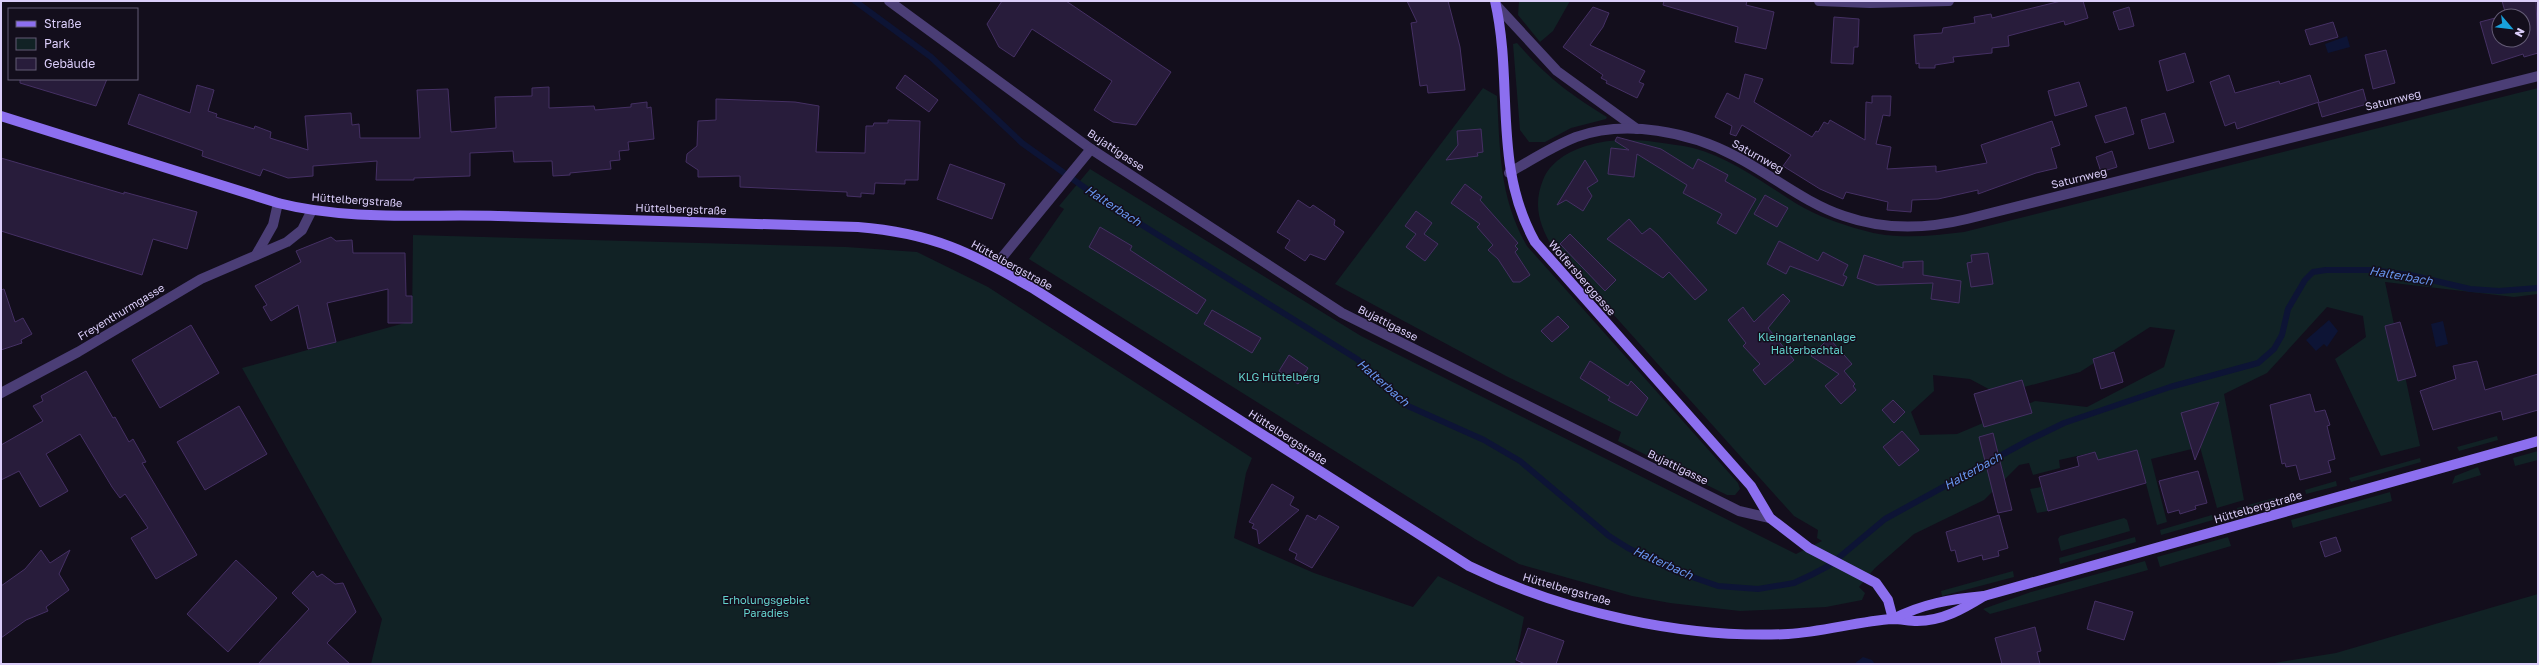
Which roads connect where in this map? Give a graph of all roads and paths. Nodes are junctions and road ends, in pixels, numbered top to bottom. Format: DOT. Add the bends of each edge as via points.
graph roads {
  1 [pos="889,1"];
  2 [pos="1819,1"];
  3 [pos="1949,1"];
  4 [pos="1495,3"];
  5 [pos="2538,76"];
  6 [pos="1,116"];
  7 [pos="1637,129"];
  8 [pos="1091,149"];
  9 [pos="1510,173"];
  10 [pos="278,203"];
  11 [pos="312,210"];
  12 [pos="256,255"];
  13 [pos="995,266"];
  14 [pos="1,393"];
  15 [pos="2538,441"];
  16 [pos="1770,518"];
  17 [pos="1984,596"];
  18 [pos="1893,619"];
  1 -- 8 [label="street, Bujattigasse"];
  2 -- 3 [label="street"];
  4 -- 7 [label="street, Saturnweg" via="1557,71"];
  4 -- 9 [label="main road, Wolfersberggasse" via="1504,69"];
  5 -- 7 [label="street, Saturnweg" via="1967,219 1930,226 1896,227 1844,216 1712,146 1686,137"];
  6 -- 10 [label="main road, Hüttelbergstraße"];
  7 -- 9 [label="street, Saturnweg" via="1576,137"];
  8 -- 13 [label="street"];
  8 -- 16 [label="street, Bujattigasse" via="1370,329 1739,511"];
  9 -- 16 [label="main road, Wolfersberggasse" via="1517,205 1525,225 1545,256 1751,486"];
  10 -- 11 [label="main road, Hüttelbergstraße"];
  10 -- 12 [label="street" via="273,225"];
  11 -- 12 [label="street, Freyenthurmgasse" via="306,225 296,236 278,247"];
  11 -- 13 [label="main road, Hüttelbergstraße" via="384,215 617,219 872,228 939,241"];
  12 -- 14 [label="street, Freyenthurmgasse" via="201,279 78,352"];
  13 -- 18 [label="main road, Hüttelbergstraße" via="1444,551 1469,566 1522,590 1599,612 1714,632 1788,634"];
  15 -- 17 [label="main road, Hüttelbergstraße"];
  16 -- 18 [label="main road, Bujattigasse" via="1809,548 1866,577 1884,593"];
  17 -- 18 [label="main road, Hüttelbergstraße" via="1953,598 1916,607"];
  17 -- 18 [label="main road, Hüttelbergstraße" via="1957,612 1936,618 1918,621"];
}
